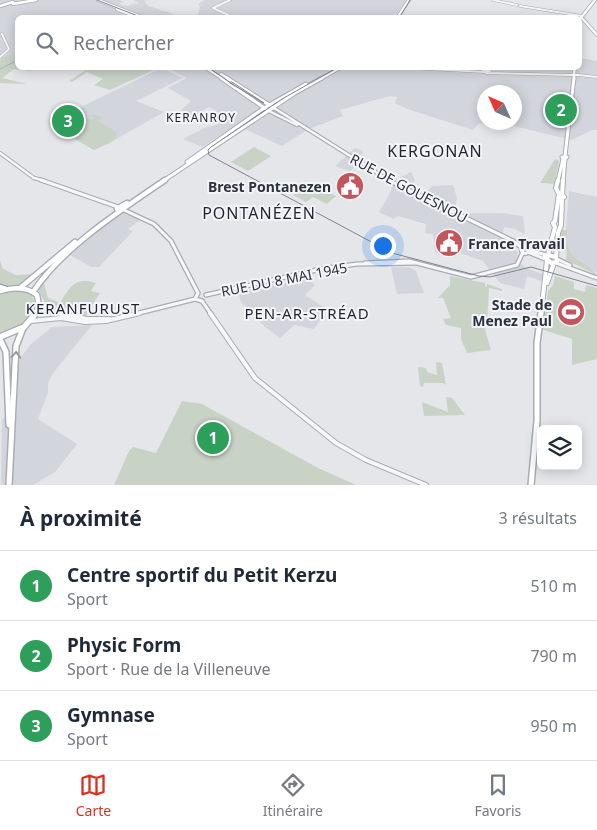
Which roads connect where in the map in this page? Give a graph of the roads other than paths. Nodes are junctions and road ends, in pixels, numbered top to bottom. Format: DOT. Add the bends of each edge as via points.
graph roads {
  1 [pos="32,0"];
  2 [pos="36,0"];
  3 [pos="94,0"];
  4 [pos="98,0"];
  5 [pos="230,0"];
  6 [pos="410,0"];
  7 [pos="493,0"];
  8 [pos="595,0"];
  9 [pos="12,3"];
  10 [pos="3,6"];
  11 [pos="132,15"];
  12 [pos="136,15"];
  13 [pos="227,15"];
  14 [pos="399,15"];
  15 [pos="402,15"];
  16 [pos="560,15"];
  17 [pos="582,20"];
  18 [pos="1,34"];
  19 [pos="597,35"];
  20 [pos="0,58"];
  21 [pos="209,70"];
  22 [pos="214,70"];
  23 [pos="331,70"];
  24 [pos="337,70"];
  25 [pos="444,70"];
  26 [pos="575,70"];
  27 [pos="574,75"];
  28 [pos="597,78"];
  29 [pos="269,104"];
  30 [pos="264,108"];
  31 [pos="274,108"];
  32 [pos="269,111"];
  33 [pos="298,125"];
  34 [pos="0,153"];
  35 [pos="121,208"];
  36 [pos="557,224"];
  37 [pos="522,250"];
  38 [pos="547,257"];
  39 [pos="555,260"];
  40 [pos="597,278"];
  41 [pos="0,286"];
  42 [pos="545,287"];
  43 [pos="20,288"];
  44 [pos="6,289"];
  45 [pos="0,292"];
  46 [pos="33,292"];
  47 [pos="198,293"];
  48 [pos="206,295"];
  49 [pos="195,299"];
  50 [pos="202,301"];
  51 [pos="39,306"];
  52 [pos="110,319"];
  53 [pos="31,321"];
  54 [pos="23,328"];
  55 [pos="0,338"];
  56 [pos="10,440"];
  57 [pos="9,485"];
  58 [pos="426,485"];
  59 [pos="531,485"];
  1 -- 9 [label="main road"];
  2 -- 9 [label="main road"];
  3 -- 11 [label="main road"];
  4 -- 12 [label="main road"];
  5 -- 13 [label="street" via="212,8"];
  6 -- 14 [label="main road"];
  6 -- 15 [label="main road"];
  7 -- 16 [label="street"];
  8 -- 17 [label="main road"];
  9 -- 10 [label="main road"];
  17 -- 19 [label="main road"];
  18 -- 20 [label="street" via="9,49"];
  21 -- 30 [label="main road, RUE DE GOUESNOU"];
  22 -- 29 [label="main road, RUE DE GOUESNOU"];
  23 -- 29 [label="main road"];
  24 -- 31 [label="main road"];
  25 -- 27 [label="street"];
  26 -- 27 [label="main road"];
  27 -- 28 [label="street"];
  27 -- 36 [label="main road"];
  29 -- 30 [label="main road"];
  29 -- 31 [label="main road, RUE DE GOUESNOU"];
  30 -- 32 [label="main road, RUE DE GOUESNOU"];
  30 -- 35 [label="main road"];
  31 -- 32 [label="main road"];
  31 -- 33 [label="street, RUE DE GOUESNOU"];
  32 -- 33 [label="street, RUE DE GOUESNOU"];
  32 -- 35 [label="main road"];
  33 -- 37 [label="street, RUE DE GOUESNOU" via="383,178 512,241"];
  34 -- 35 [label="street" via="34,178"];
  35 -- 43 [label="main road"];
  35 -- 46 [label="main road" via="43,277"];
  35 -- 47 [label="street" via="166,234"];
  36 -- 38 [label="main road"];
  36 -- 39 [label="main road"];
  37 -- 38 [label="street, RUE DE GOUESNOU" via="525,247"];
  37 -- 48 [label="street, RUE DU 8 MAI 1945" via="517,265 471,277 416,263 362,264 322,269"];
  38 -- 39 [label="main road"];
  38 -- 39 [label="main road"];
  38 -- 42 [label="main road"];
  39 -- 40 [label="street"];
  39 -- 42 [label="main road"];
  41 -- 44 [label="main road"];
  42 -- 59 [label="main road" via="537,343 537,421"];
  43 -- 44 [label="main road"];
  43 -- 46 [label="main road"];
  44 -- 45 [label="main road"];
  46 -- 51 [label="main road"];
  47 -- 48 [label="street"];
  47 -- 49 [label="street"];
  48 -- 50 [label="street"];
  49 -- 50 [label="street"];
  49 -- 52 [label="street"];
  50 -- 58 [label="street" via="255,378 278,397 342,447"];
  51 -- 52 [label="street" via="77,317"];
  51 -- 53 [label="main road"];
  52 -- 53 [label="street" via="91,322 61,318"];
  53 -- 54 [label="main road"];
  54 -- 55 [label="main road"];
  56 -- 54 [label="main road, one-way" via="16,346"];
  55 -- 56 [label="main road" via="6,352"];
  56 -- 57 [label="main road"];
}
